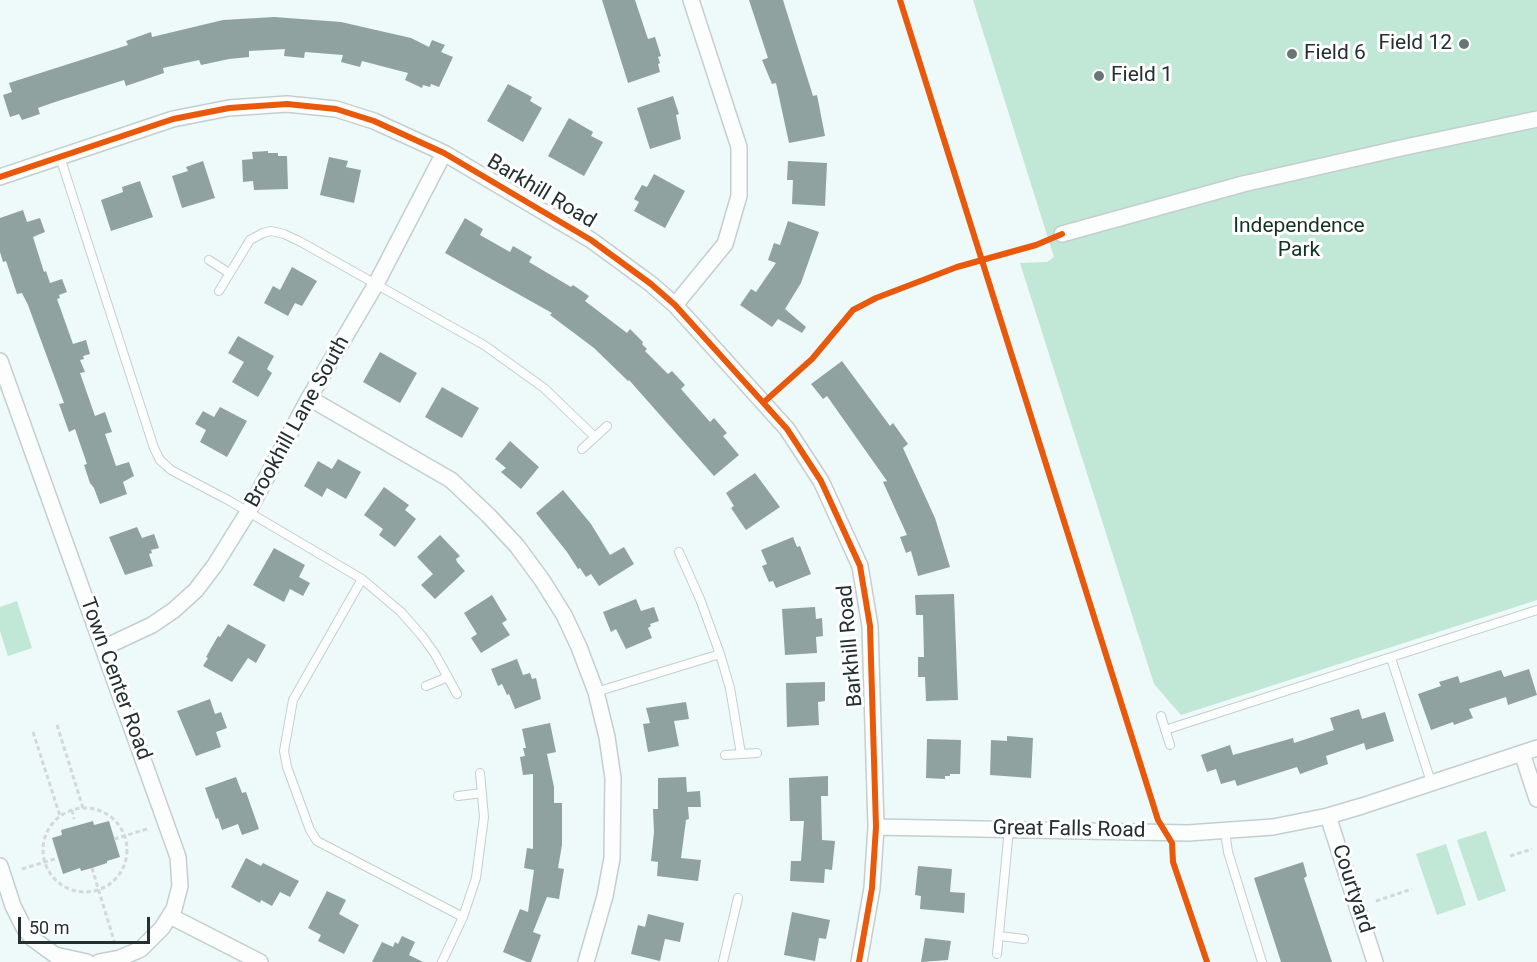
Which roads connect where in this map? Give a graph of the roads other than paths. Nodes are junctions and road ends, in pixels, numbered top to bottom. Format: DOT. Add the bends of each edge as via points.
graph roads {
  1 [pos="691,0"];
  2 [pos="1537,119"];
  3 [pos="444,153"];
  4 [pos="60,157"];
  5 [pos="0,177"];
  6 [pos="1062,234"];
  7 [pos="210,260"];
  8 [pos="229,273"];
  9 [pos="376,284"];
  10 [pos="219,291"];
  11 [pos="675,305"];
  12 [pos="0,361"];
  13 [pos="309,398"];
  14 [pos="607,426"];
  15 [pos="595,437"];
  16 [pos="582,449"];
  17 [pos="248,512"];
  18 [pos="679,552"];
  19 [pos="362,579"];
  20 [pos="1537,610"];
  21 [pos="103,648"];
  22 [pos="720,654"];
  23 [pos="1390,658"];
  24 [pos="448,677"];
  25 [pos="426,686"];
  26 [pos="596,692"];
  27 [pos="457,694"];
  28 [pos="1161,716"];
  29 [pos="1165,730"];
  30 [pos="1170,745"];
  31 [pos="1530,750"];
  32 [pos="757,753"];
  33 [pos="741,754"];
  34 [pos="724,755"];
  35 [pos="480,773"];
  36 [pos="1431,782"];
  37 [pos="482,793"];
  38 [pos="458,796"];
  39 [pos="1537,799"];
  40 [pos="1328,816"];
  41 [pos="876,826"];
  42 [pos="1009,829"];
  43 [pos="1225,831"];
  44 [pos="0,866"];
  45 [pos="738,898"];
  46 [pos="170,916"];
  47 [pos="463,917"];
  48 [pos="1000,936"];
  49 [pos="1024,939"];
  50 [pos="997,954"];
  51 [pos="53,958"];
  52 [pos="87,962"];
  53 [pos="99,962"];
  54 [pos="260,962"];
  55 [pos="442,962"];
  56 [pos="586,962"];
  57 [pos="723,962"];
  58 [pos="860,962"];
  59 [pos="1262,962"];
  60 [pos="1375,962"];
  1 -- 11 [label="street" via="739,147 739,196 725,244"];
  2 -- 6 [label="street" via="1243,184"];
  3 -- 4 [label="street, Barkhill Road" via="336,109 287,104 229,108 173,119"];
  3 -- 9 [label="street, Brookhill Lane South"];
  3 -- 11 [label="street, Barkhill Road" via="591,240"];
  4 -- 5 [label="street, Barkhill Road"];
  4 -- 17 [label="lane" via="157,455 171,470"];
  7 -- 8 [label="lane"];
  8 -- 9 [label="lane" via="249,240 271,231 301,242"];
  8 -- 10 [label="lane"];
  9 -- 13 [label="street, Brookhill Lane South"];
  9 -- 15 [label="lane" via="519,369"];
  11 -- 41 [label="street, Barkhill Road" via="787,429 821,481 860,566 870,626"];
  12 -- 21 [label="street, Town Center Road"];
  13 -- 17 [label="street, Brookhill Lane South"];
  13 -- 26 [label="street" via="452,480 489,516 517,546 564,615"];
  14 -- 15 [label="lane"];
  15 -- 16 [label="lane"];
  17 -- 19 [label="lane"];
  17 -- 21 [label="street, Brookhill Lane South" via="196,590 152,625"];
  18 -- 22 [label="lane"];
  19 -- 24 [label="lane" via="401,612"];
  19 -- 47 [label="lane" via="293,700 284,751 287,767 317,841"];
  20 -- 23 [label="lane"];
  21 -- 46 [label="street, Town Center Road" via="178,857 180,886"];
  22 -- 26 [label="lane"];
  22 -- 33 [label="lane"];
  23 -- 29 [label="lane"];
  23 -- 36 [label="lane"];
  24 -- 25 [label="lane"];
  24 -- 27 [label="lane"];
  26 -- 56 [label="street" via="613,778 614,822 605,896"];
  28 -- 29 [label="lane"];
  29 -- 30 [label="lane"];
  31 -- 36 [label="street, Great Falls Road"];
  31 -- 39 [label="street"];
  32 -- 33 [label="lane"];
  33 -- 34 [label="lane"];
  35 -- 37 [label="lane"];
  36 -- 40 [label="street, Great Falls Road"];
  37 -- 38 [label="lane"];
  37 -- 47 [label="lane" via="484,817 478,867"];
  40 -- 43 [label="street, Great Falls Road"];
  40 -- 60 [label="street, Courtyard"];
  41 -- 42 [label="street, Great Falls Road"];
  41 -- 58 [label="street, Barkhill Road" via="872,888"];
  42 -- 43 [label="street, Great Falls Road"];
  42 -- 48 [label="lane"];
  43 -- 59 [label="lane"];
  44 -- 51 [label="street" via="24,928"];
  45 -- 57 [label="lane"];
  46 -- 53 [label="street, Town Center Road" via="141,949"];
  46 -- 54 [label="street"];
  47 -- 55 [label="lane"];
  48 -- 49 [label="lane"];
  48 -- 50 [label="lane"];
  51 -- 52 [label="street"];
}
